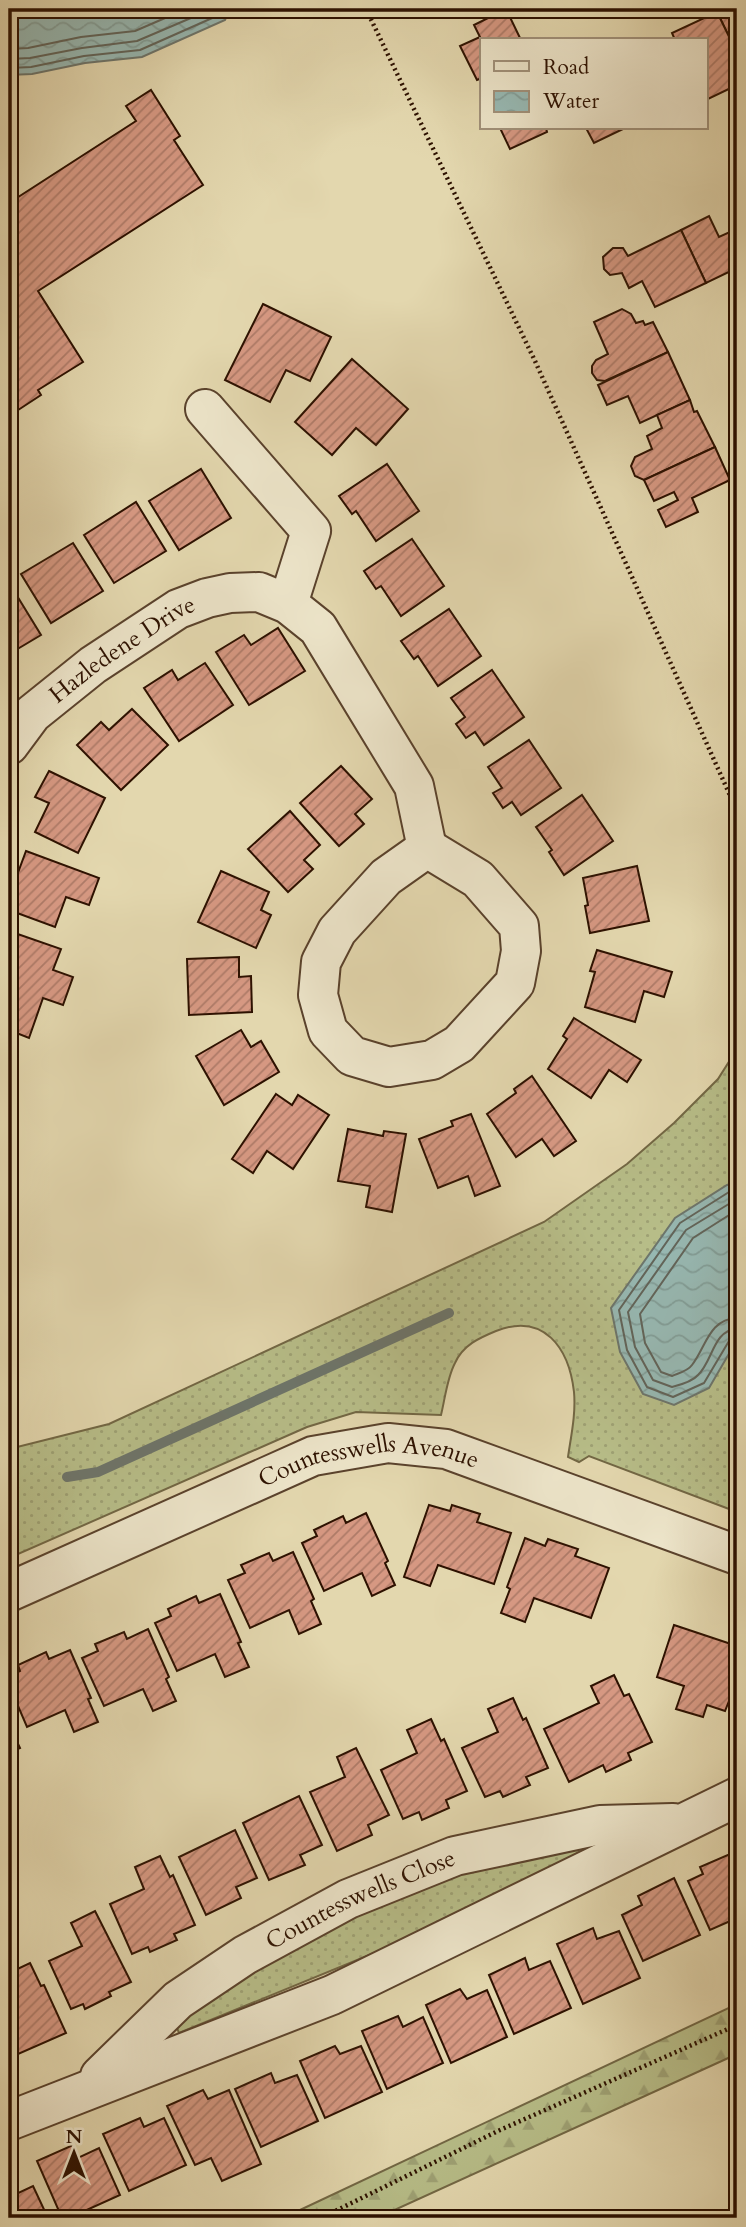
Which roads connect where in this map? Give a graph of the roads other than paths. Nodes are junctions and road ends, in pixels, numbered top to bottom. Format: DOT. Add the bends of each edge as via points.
graph roads {
  1 [pos="205,409"];
  2 [pos="274,598"];
  3 [pos="9,745"];
  4 [pos="427,848"];
  5 [pos="737,1555"];
  6 [pos="9,1592"];
  7 [pos="737,1797"];
  8 [pos="687,1823"];
  9 [pos="86,2089"];
  10 [pos="9,2120"];
  1 -- 2 [label="street" via="311,531"];
  2 -- 3 [label="street, Hazledene Drive" via="230,593 178,609 93,665 32,714"];
  2 -- 4 [label="street" via="318,628 414,786"];
  4 -- 4 [label="street" via="386,877 337,931 321,962 318,995 328,1031 352,1056 389,1067 432,1060 459,1044 515,982 521,951 519,926 478,879"];
  5 -- 6 [label="street, Countesswells Avenue" via="446,1450 388,1443 313,1457"];
  7 -- 8 [label="street, Countesswells Close"];
  8 -- 9 [label="street, Countesswells Close" via="332,1995"];
  8 -- 9 [label="street, Countesswells Close" via="600,1825 455,1856 348,1899 245,1955 178,2000"];
  9 -- 10 [label="street, Countesswells Close"];
}
